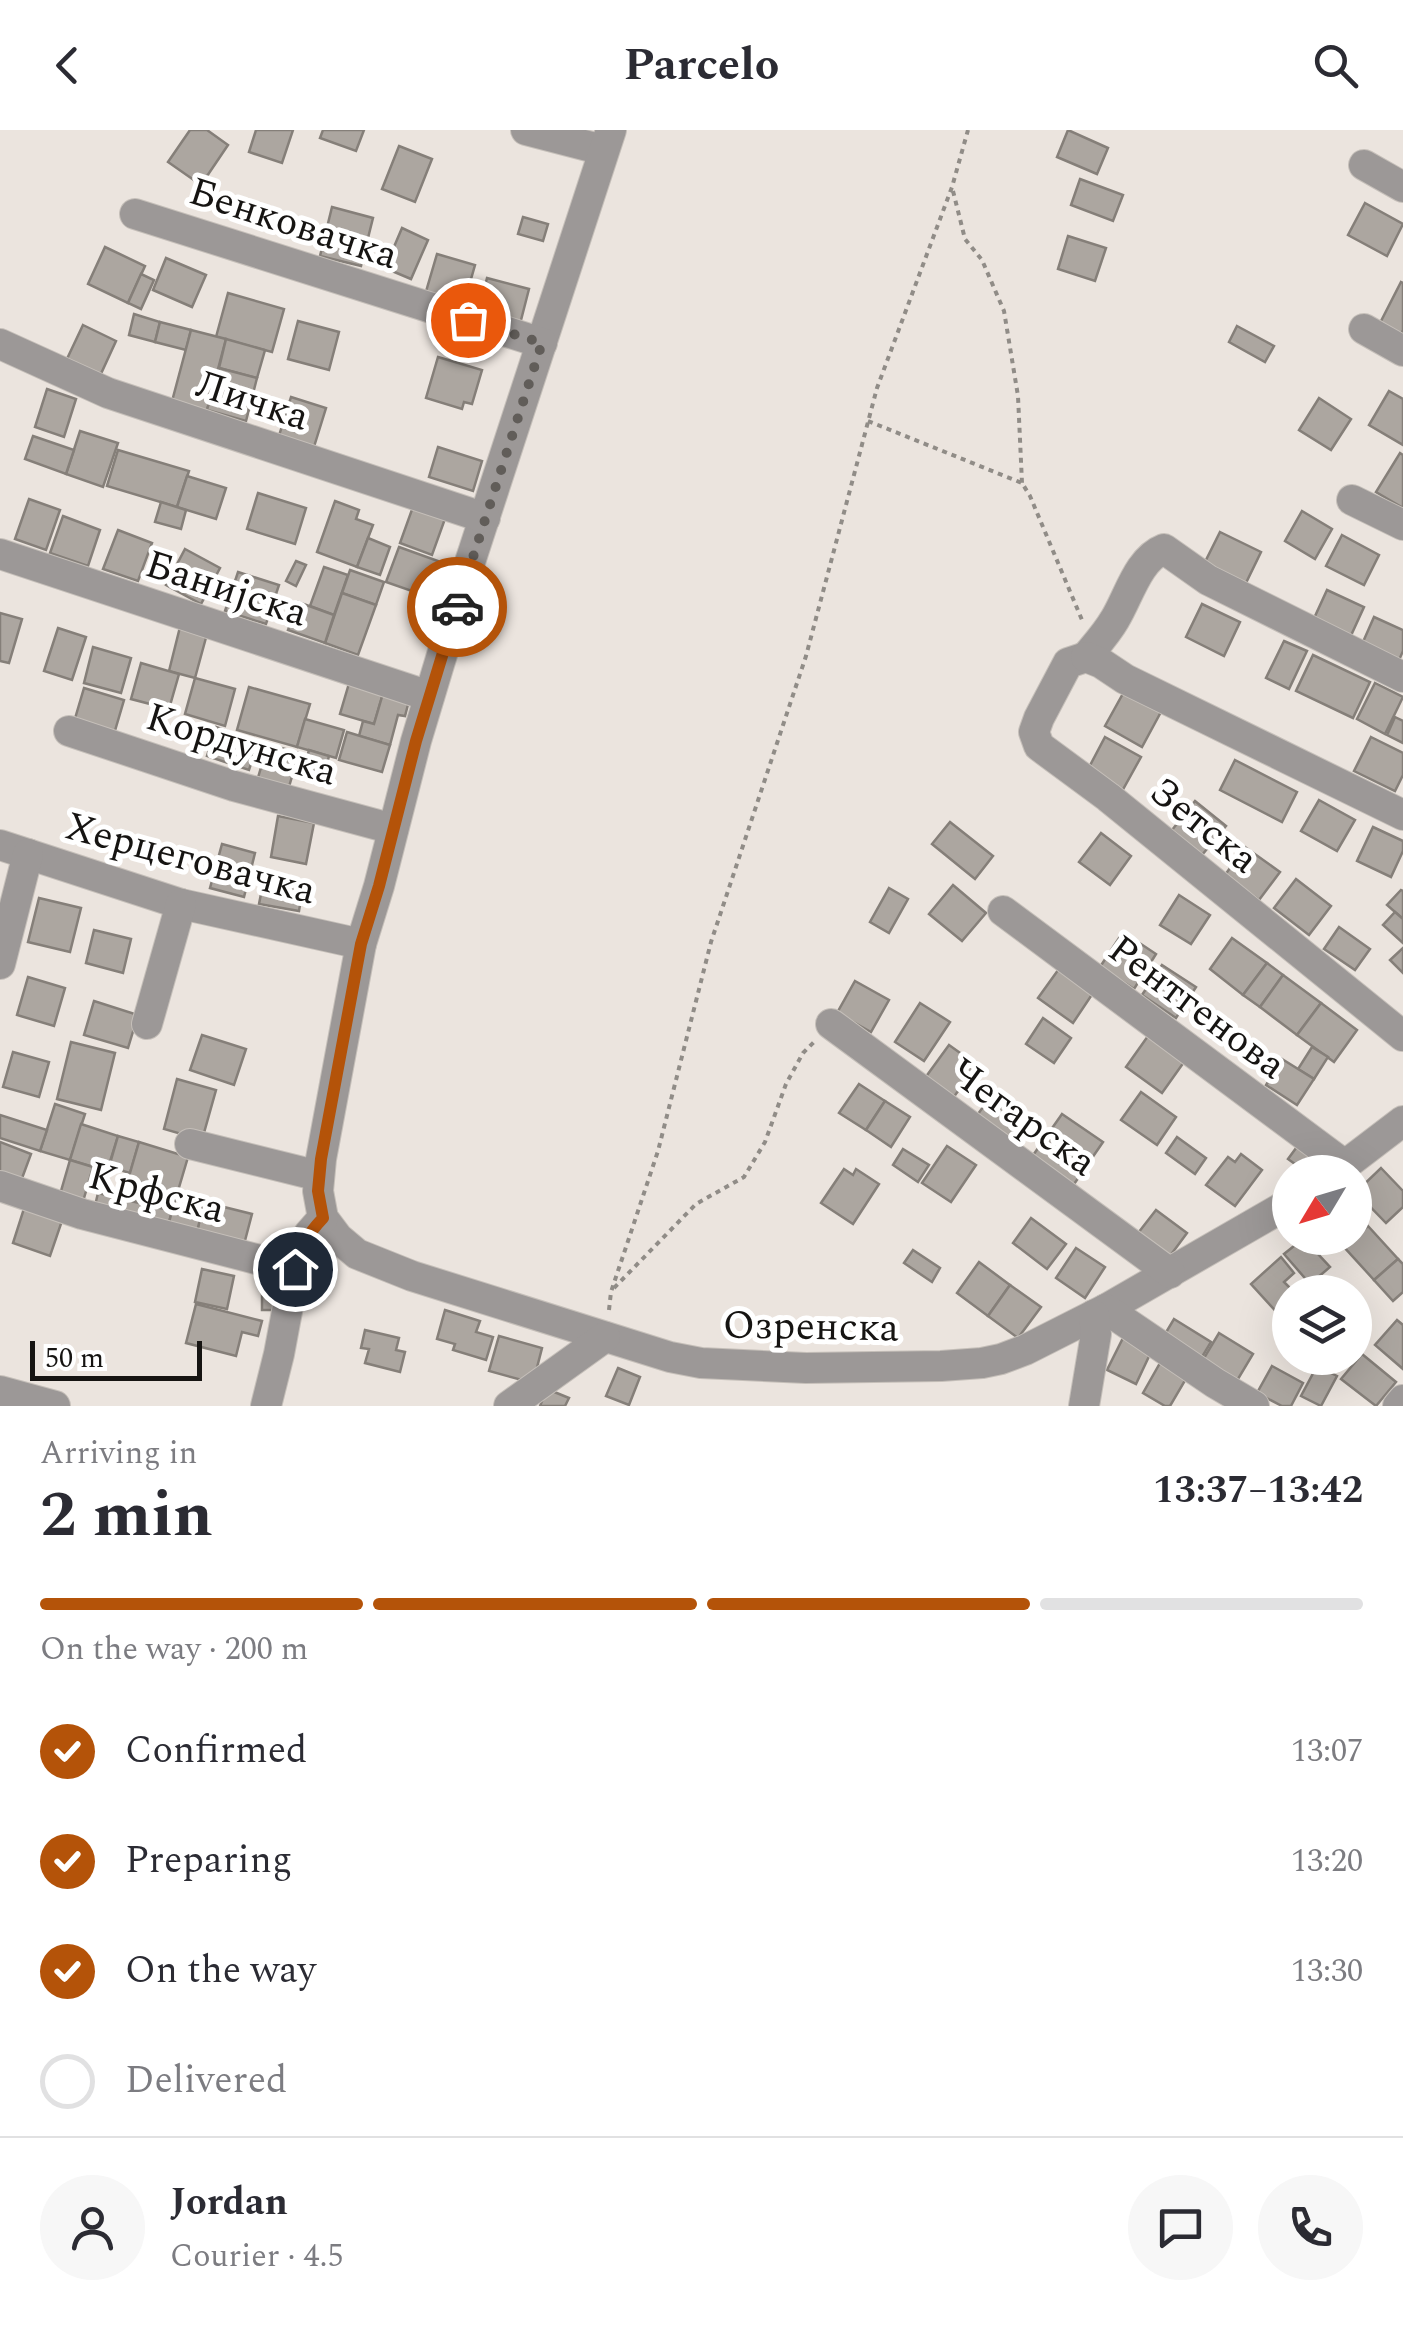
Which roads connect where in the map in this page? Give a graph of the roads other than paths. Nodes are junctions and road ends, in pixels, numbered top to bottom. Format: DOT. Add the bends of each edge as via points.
graph roads {
  1 [pos="526,130"];
  2 [pos="607,140"];
  3 [pos="1364,165"];
  4 [pos="1403,187"];
  5 [pos="136,214"];
  6 [pos="1364,329"];
  7 [pos="542,343"];
  8 [pos="0,344"];
  9 [pos="1403,350"];
  10 [pos="1352,500"];
  11 [pos="485,518"];
  12 [pos="1403,524"];
  13 [pos="0,554"];
  14 [pos="1090,652"];
  15 [pos="1403,677"];
  16 [pos="429,696"];
  17 [pos="69,731"];
  18 [pos="1403,815"];
  19 [pos="393,829"];
  20 [pos="14,850"];
  21 [pos="181,904"];
  22 [pos="1002,911"];
  23 [pos="361,944"];
  24 [pos="0,964"];
  25 [pos="148,1024"];
  26 [pos="831,1024"];
  27 [pos="1403,1036"];
  28 [pos="1403,1121"];
  29 [pos="190,1144"];
  30 [pos="1323,1155"];
  31 [pos="1359,1155"];
  32 [pos="319,1176"];
  33 [pos="0,1186"];
  34 [pos="1272,1213"];
  35 [pos="323,1218"];
  36 [pos="295,1269"];
  37 [pos="1170,1272"];
  38 [pos="1100,1312"];
  39 [pos="605,1336"];
  40 [pos="0,1391"];
  41 [pos="1403,1400"];
  42 [pos="55,1406"];
  43 [pos="266,1406"];
  44 [pos="508,1406"];
  45 [pos="1084,1406"];
  46 [pos="1254,1406"];
  47 [pos="1398,1406"];
  1 -- 2 [label="street"];
  2 -- 7 [label="street"];
  3 -- 4 [label="street"];
  5 -- 7 [label="street, Бенковачка"];
  6 -- 9 [label="street"];
  7 -- 11 [label="street"];
  8 -- 11 [label="street, Личка" via="108,393"];
  10 -- 12 [label="street"];
  11 -- 16 [label="street"];
  13 -- 16 [label="street, Банијска"];
  14 -- 15 [label="street" via="1144,564 1164,550 1208,580"];
  14 -- 18 [label="street" via="1125,679"];
  14 -- 27 [label="street, Зетска" via="1068,664 1034,732 1039,746"];
  16 -- 19 [label="street"];
  17 -- 19 [label="street, Кордунска"];
  19 -- 23 [label="street"];
  20 -- 21 [label="street, Херцеговачка"];
  20 -- 24 [label="street"];
  21 -- 23 [label="street, Херцеговачка"];
  21 -- 25 [label="street"];
  22 -- 30 [label="street, Рентгенова"];
  23 -- 32 [label="street"];
  26 -- 37 [label="street, Чегарска"];
  28 -- 31 [label="street"];
  29 -- 32 [label="street"];
  32 -- 35 [label="street"];
  33 -- 36 [label="street, Крфска"];
  34 -- 37 [label="street, Озренска"];
  35 -- 36 [label="street" via="298,1253"];
  35 -- 39 [label="street, Озренска" via="345,1245 370,1260"];
  36 -- 43 [label="street"];
  37 -- 38 [label="street, Озренска"];
  38 -- 39 [label="street, Озренска" via="1002,1358 942,1366 702,1363"];
  38 -- 45 [label="street"];
  38 -- 46 [label="street"];
  39 -- 44 [label="street"];
  40 -- 42 [label="street"];
  41 -- 47 [label="street"];
}
